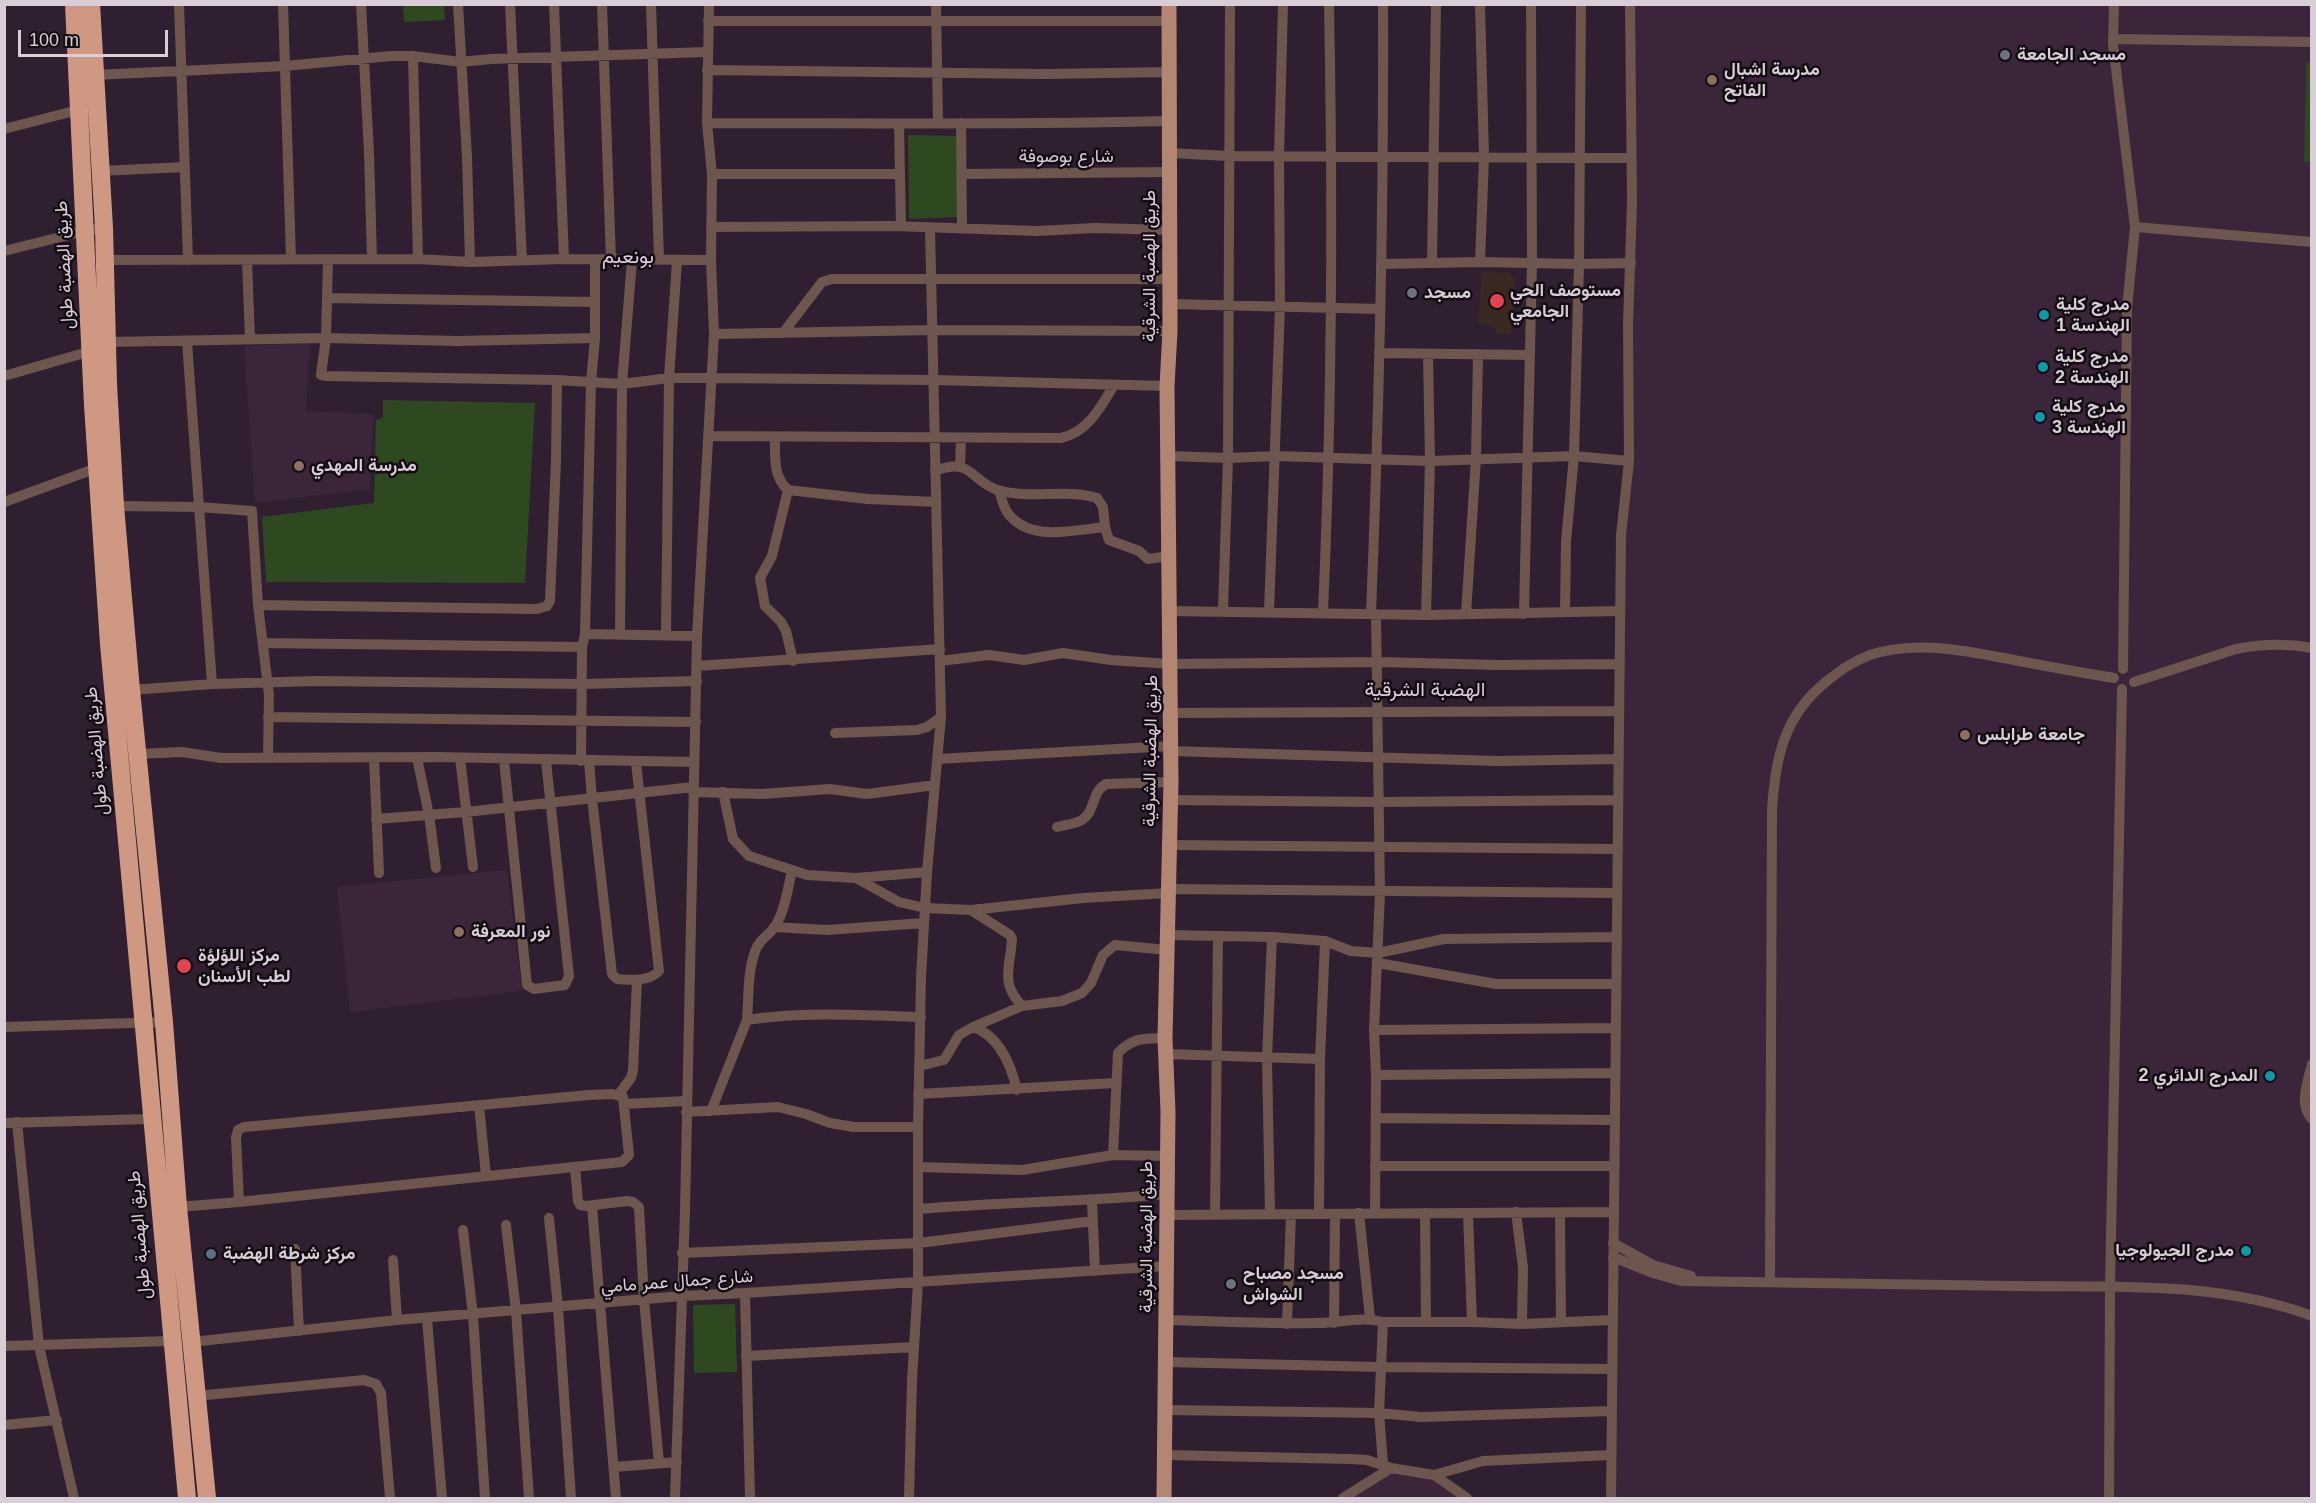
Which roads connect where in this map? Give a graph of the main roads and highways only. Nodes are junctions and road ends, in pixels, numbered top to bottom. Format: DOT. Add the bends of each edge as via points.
graph roads {
  1 [pos="74,4"];
  2 [pos="91,4"];
  3 [pos="1169,4"];
  4 [pos="207,1494"];
  5 [pos="186,1495"];
  6 [pos="1164,1498"];
  1 -- 5 [label="highway, طريق الهضبة طول" via="97,468 120,789"];
  2 -- 4 [label="highway" via="116,506"];
  3 -- 6 [label="main road, طريق الهضبة الشرقية" via="1171,782 1165,1038"];
}
